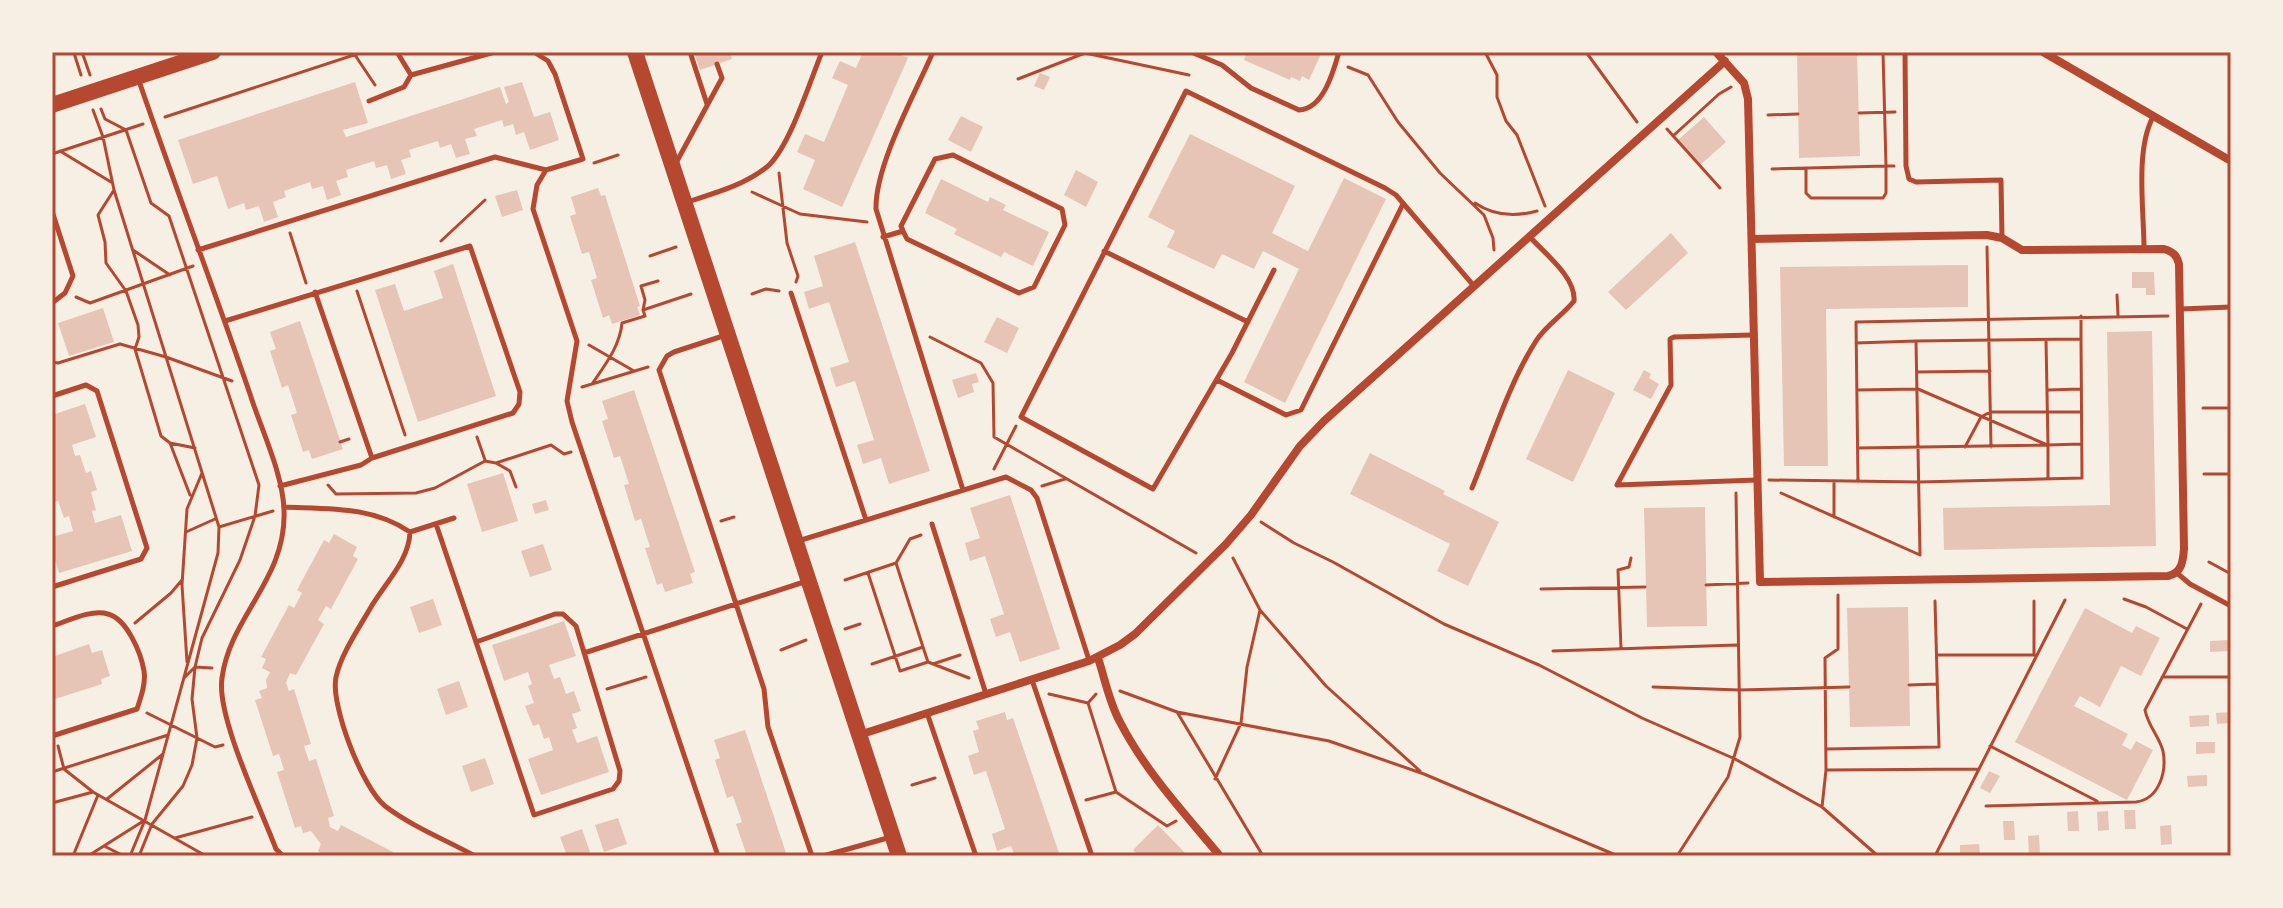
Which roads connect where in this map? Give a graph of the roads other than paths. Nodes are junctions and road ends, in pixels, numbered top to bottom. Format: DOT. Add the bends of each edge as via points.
graph roads {
  1 [pos="213,52"];
  2 [pos="397,52"];
  3 [pos="495,52"];
  4 [pos="534,52"];
  5 [pos="635,52"];
  6 [pos="690,52"];
  7 [pos="822,52"];
  8 [pos="933,52"];
  9 [pos="1339,52"];
  10 [pos="1716,52"];
  11 [pos="1905,52"];
  12 [pos="2043,52"];
  13 [pos="1194,54"];
  14 [pos="1725,61"];
  15 [pos="717,64"];
  16 [pos="411,75"];
  17 [pos="138,76"];
  18 [pos="369,101"];
  19 [pos="52,105"];
  20 [pos="707,105"];
  21 [pos="2153,117"];
  22 [pos="2231,161"];
  23 [pos="673,168"];
  24 [pos="546,170"];
  25 [pos="685,202"];
  26 [pos="1403,204"];
  27 [pos="52,211"];
  28 [pos="903,231"];
  29 [pos="883,237"];
  30 [pos="1530,237"];
  31 [pos="2002,238"];
  32 [pos="1752,239"];
  33 [pos="2144,249"];
  34 [pos="198,250"];
  35 [pos="1104,251"];
  36 [pos="1274,270"];
  37 [pos="1474,286"];
  38 [pos="315,292"];
  39 [pos="791,293"];
  40 [pos="52,303"];
  41 [pos="2231,307"];
  42 [pos="2181,313"];
  43 [pos="225,321"];
  44 [pos="1248,322"];
  45 [pos="727,335"];
  46 [pos="1755,335"];
  47 [pos="1217,380"];
  48 [pos="52,396"];
  49 [pos="372,458"];
  50 [pos="1757,480"];
  51 [pos="280,486"];
  52 [pos="1472,488"];
  53 [pos="963,490"];
  54 [pos="284,507"];
  55 [pos="454,518"];
  56 [pos="866,520"];
  57 [pos="436,524"];
  58 [pos="932,524"];
  59 [pos="410,532"];
  60 [pos="796,542"];
  61 [pos="2177,573"];
  62 [pos="808,581"];
  63 [pos="52,587"];
  64 [pos="736,604"];
  65 [pos="2231,606"];
  66 [pos="52,626"];
  67 [pos="643,634"];
  68 [pos="476,642"];
  69 [pos="584,653"];
  70 [pos="1094,659"];
  71 [pos="1032,679"];
  72 [pos="986,694"];
  73 [pos="927,713"];
  74 [pos="54,735"];
  75 [pos="859,735"];
  76 [pos="893,837"];
  77 [pos="283,856"];
  78 [pos="475,856"];
  79 [pos="718,856"];
  80 [pos="812,856"];
  81 [pos="823,856"];
  82 [pos="899,856"];
  83 [pos="976,856"];
  84 [pos="1092,856"];
  85 [pos="1220,856"];
  1 -- 17 [label="main road"];
  2 -- 16 [label="lane"];
  3 -- 16 [label="lane"];
  4 -- 24 [label="lane" via="555,74 583,159"];
  5 -- 23 [label="main road"];
  6 -- 20 [label="lane"];
  7 -- 25 [label="lane" via="768,165 738,185"];
  8 -- 29 [label="lane" via="875,193"];
  9 -- 13 [label="lane" via="1320,98 1307,110 1251,88 1222,65"];
  10 -- 14 [label="street"];
  11 -- 31 [label="lane" via="1909,179 2001,180"];
  12 -- 21 [label="street"];
  14 -- 30 [label="street"];
  14 -- 32 [label="street" via="1744,83 1748,99"];
  15 -- 20 [label="lane" via="722,78"];
  16 -- 18 [label="lane" via="404,87"];
  17 -- 19 [label="main road"];
  17 -- 34 [label="lane"];
  20 -- 23 [label="lane"];
  21 -- 22 [label="street"];
  21 -- 33 [label="lane" via="2143,149"];
  23 -- 25 [label="main road"];
  24 -- 34 [label="lane" via="495,157"];
  24 -- 67 [label="lane" via="533,209 577,341 567,401"];
  25 -- 45 [label="main road"];
  26 -- 35 [label="lane" via="1385,188 1186,91"];
  26 -- 37 [label="lane"];
  26 -- 47 [label="lane" via="1301,410 1286,415"];
  27 -- 40 [label="lane" via="73,276 65,293"];
  28 -- 28 [label="lane" via="907,239 1019,293 1034,287 1065,225 1062,209 953,155 935,159"];
  28 -- 29 [label="lane"];
  29 -- 53 [label="lane"];
  30 -- 37 [label="street"];
  30 -- 52 [label="lane" via="1569,280 1574,301 1536,340"];
  31 -- 32 [label="street"];
  31 -- 33 [label="street" via="2022,250"];
  32 -- 46 [label="street"];
  33 -- 42 [label="street" via="2164,249 2177,257"];
  34 -- 43 [label="lane"];
  35 -- 44 [label="lane"];
  35 -- 47 [label="lane" via="1021,417 1153,489"];
  36 -- 44 [label="lane"];
  37 -- 70 [label="street" via="1324,421 1226,544 1135,634"];
  38 -- 43 [label="lane"];
  38 -- 49 [label="lane"];
  38 -- 49 [label="lane" via="470,246 520,392 519,404 513,413"];
  39 -- 56 [label="lane"];
  41 -- 42 [label="lane"];
  42 -- 61 [label="street" via="2184,549"];
  43 -- 51 [label="lane"];
  44 -- 47 [label="lane"];
  45 -- 60 [label="main road"];
  45 -- 64 [label="lane" via="674,352 659,370"];
  46 -- 50 [label="street"];
  46 -- 50 [label="lane" via="1670,339 1671,385 1617,485"];
  48 -- 63 [label="lane" via="86,385 97,391 147,548 141,559"];
  49 -- 51 [label="lane"];
  50 -- 61 [label="street" via="1760,582"];
  51 -- 54 [label="lane"];
  53 -- 56 [label="lane"];
  53 -- 70 [label="lane" via="1006,477 1031,490"];
  54 -- 59 [label="lane" via="374,514"];
  54 -- 77 [label="lane" via="277,561 230,648 221,679 235,742"];
  55 -- 57 [label="lane"];
  56 -- 60 [label="lane"];
  57 -- 59 [label="lane"];
  57 -- 68 [label="lane"];
  58 -- 72 [label="lane"];
  59 -- 78 [label="lane" via="409,545 336,677 337,704 368,786 382,804"];
  60 -- 62 [label="main road"];
  61 -- 65 [label="lane"];
  62 -- 64 [label="lane"];
  62 -- 75 [label="main road"];
  64 -- 67 [label="lane"];
  64 -- 80 [label="lane" via="764,689 768,727"];
  66 -- 74 [label="lane" via="109,614 128,629 144,671 137,709"];
  67 -- 69 [label="lane"];
  67 -- 79 [label="lane"];
  68 -- 69 [label="lane" via="563,614 576,626"];
  68 -- 69 [label="lane" via="534,815 613,789 619,781"];
  70 -- 71 [label="street"];
  70 -- 85 [label="street" via="1137,750"];
  71 -- 72 [label="street"];
  71 -- 84 [label="lane"];
  72 -- 73 [label="street"];
  73 -- 75 [label="street"];
  73 -- 83 [label="lane"];
  75 -- 76 [label="main road"];
  76 -- 81 [label="lane"];
  76 -- 82 [label="main road"];
}
